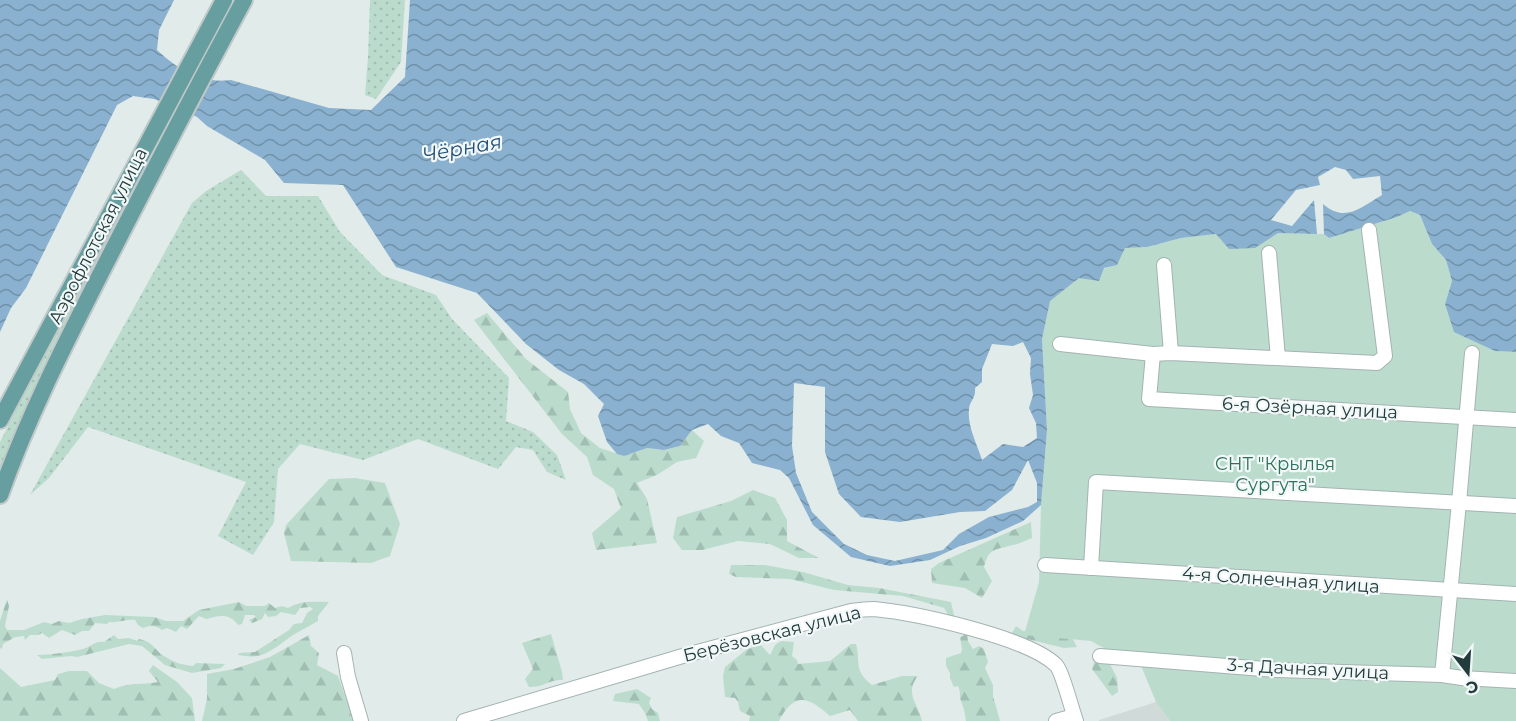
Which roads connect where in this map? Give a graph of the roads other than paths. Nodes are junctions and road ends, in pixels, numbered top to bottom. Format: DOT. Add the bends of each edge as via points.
graph roads {
  1 [pos="224,0"];
  2 [pos="244,0"];
  3 [pos="1369,230"];
  4 [pos="1269,253"];
  5 [pos="1164,265"];
  6 [pos="1060,344"];
  7 [pos="1171,353"];
  8 [pos="1472,353"];
  9 [pos="1153,354"];
  10 [pos="1278,358"];
  11 [pos="1467,417"];
  12 [pos="0,420"];
  13 [pos="1516,420"];
  14 [pos="0,495"];
  15 [pos="1459,503"];
  16 [pos="1516,506"];
  17 [pos="1045,565"];
  18 [pos="1091,568"];
  19 [pos="1451,591"];
  20 [pos="1516,594"];
  21 [pos="344,653"];
  22 [pos="1100,656"];
  23 [pos="1442,675"];
  24 [pos="1516,681"];
  25 [pos="1075,719"];
  26 [pos="361,721"];
  27 [pos="464,721"];
  28 [pos="1056,721"];
  1 -- 12 [label="main road, Аэрофлотская улица"];
  2 -- 14 [label="main road, Аэрофлотская улица" via="60,355"];
  3 -- 10 [label="street" via="1385,356 1377,363"];
  4 -- 10 [label="street"];
  5 -- 7 [label="street"];
  6 -- 9 [label="street"];
  7 -- 9 [label="street"];
  7 -- 10 [label="street"];
  8 -- 11 [label="street"];
  9 -- 11 [label="street, 6-я Озёрная улица" via="1149,399"];
  11 -- 13 [label="street, 6-я Озёрная улица"];
  11 -- 15 [label="street"];
  15 -- 16 [label="street"];
  15 -- 18 [label="street" via="1096,482"];
  15 -- 19 [label="street"];
  17 -- 18 [label="street, 4-я Солнечная улица"];
  18 -- 19 [label="street, 4-я Солнечная улица"];
  19 -- 20 [label="street, 4-я Солнечная улица"];
  19 -- 23 [label="street"];
  21 -- 26 [label="street"];
  22 -- 23 [label="street, 3-я Дачная улица" via="1277,670"];
  23 -- 24 [label="street, 3-я Дачная улица"];
  25 -- 27 [label="street, Берёзовская улица" via="1058,666 1031,649 974,630 871,609 686,655"];
  25 -- 28 [label="street"];
}
